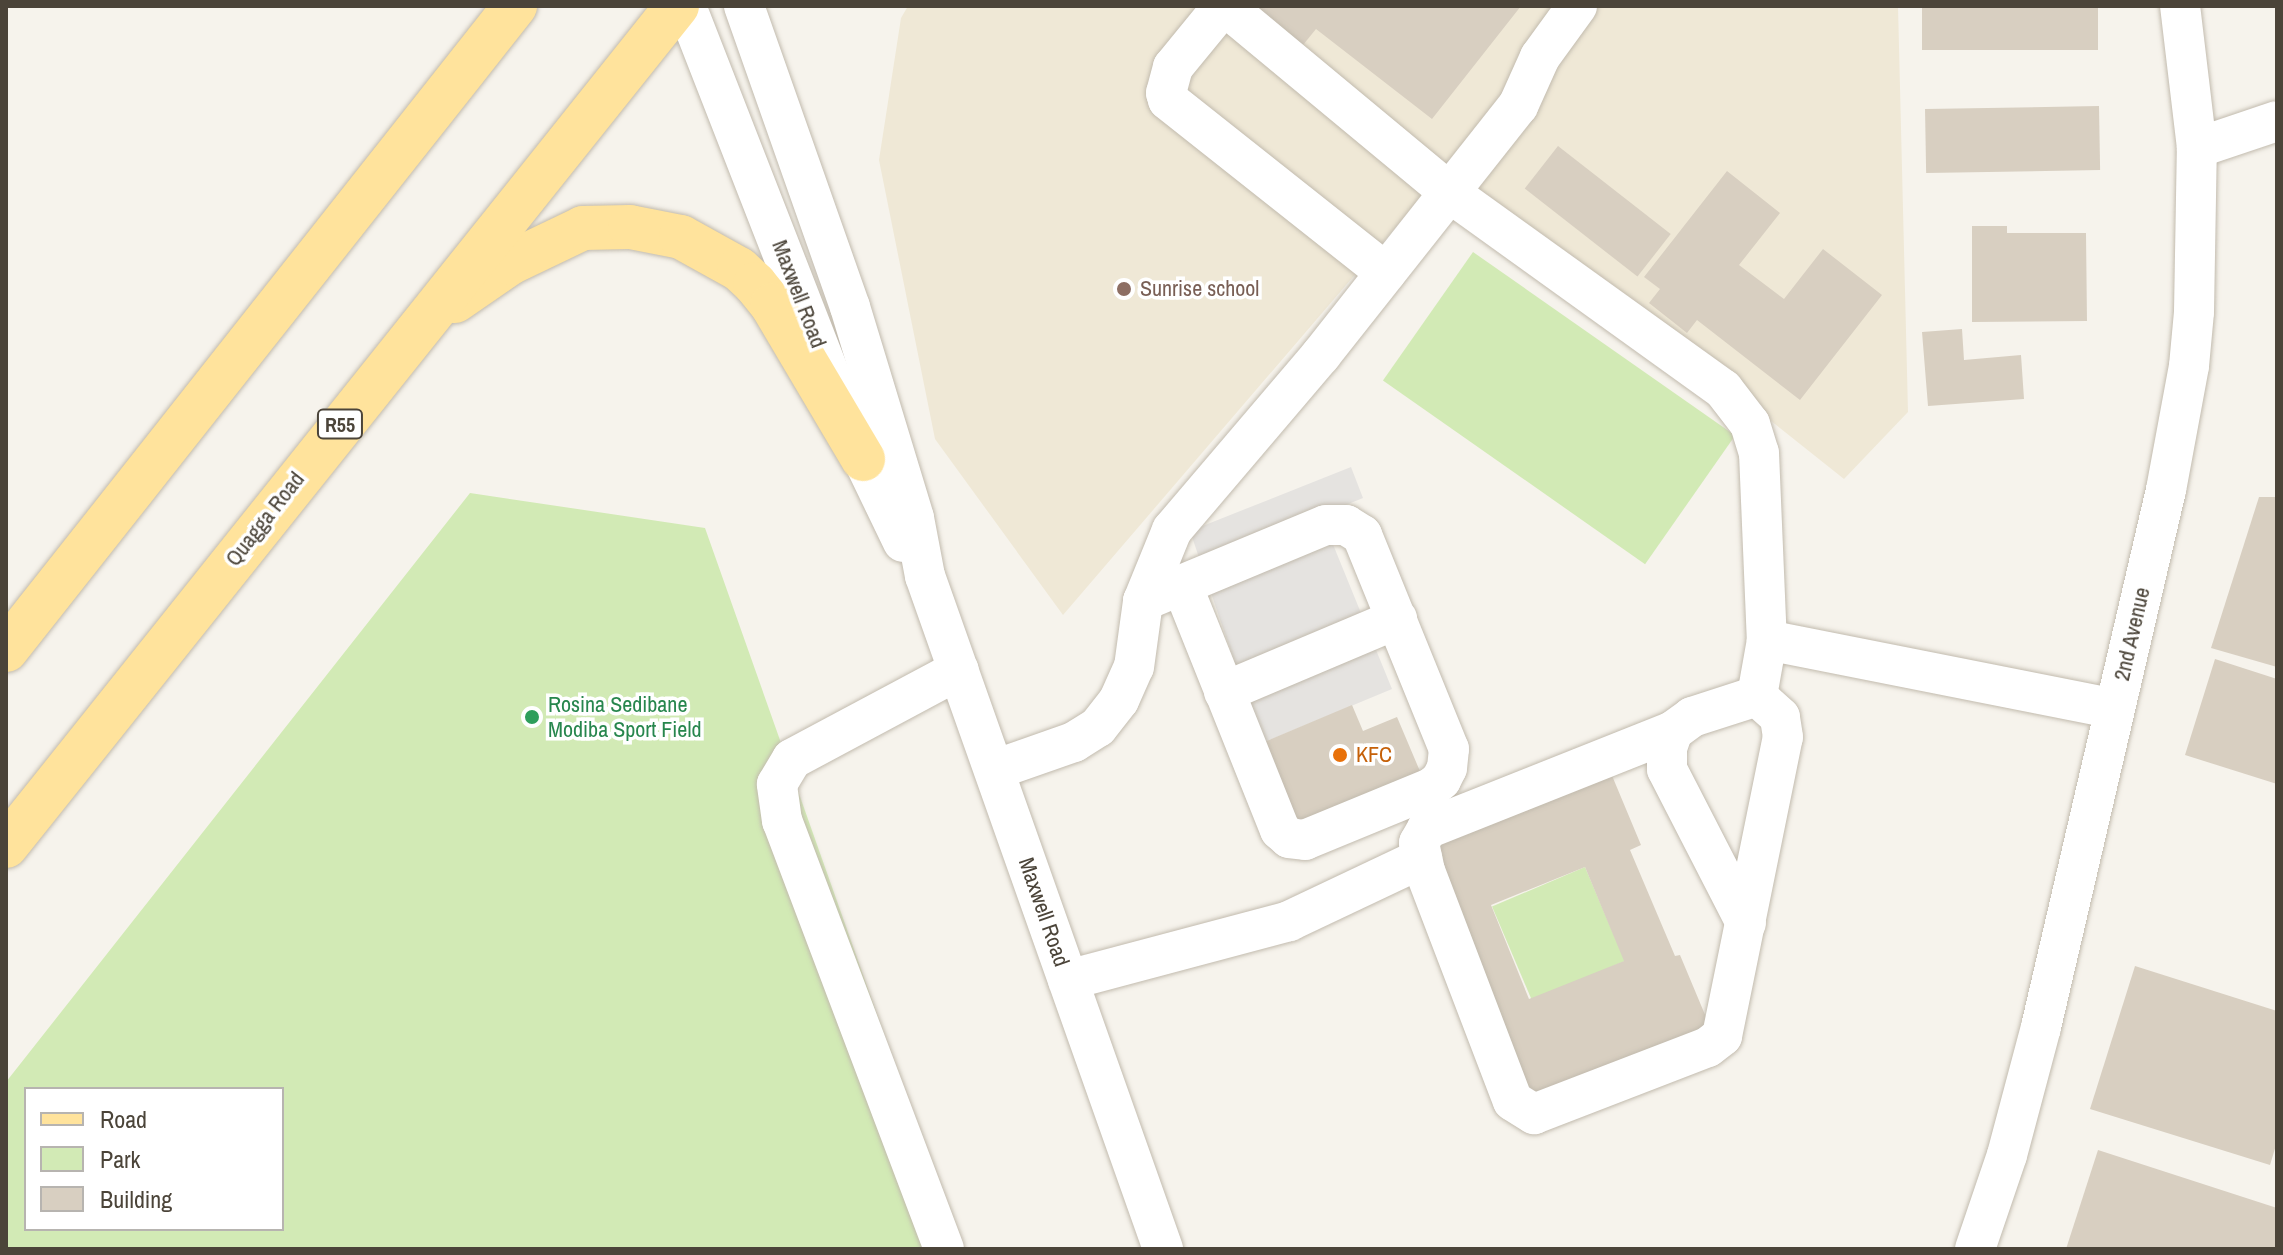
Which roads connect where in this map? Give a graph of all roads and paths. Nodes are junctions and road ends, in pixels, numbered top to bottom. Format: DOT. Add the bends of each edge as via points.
graph roads {
  1 [pos="515,6"];
  2 [pos="677,6"];
  3 [pos="686,6"];
  4 [pos="744,6"];
  5 [pos="1224,6"];
  6 [pos="1577,6"];
  7 [pos="2180,6"];
  8 [pos="2277,121"];
  9 [pos="2197,148"];
  10 [pos="1450,193"];
  11 [pos="1386,273"];
  12 [pos="420,324"];
  13 [pos="863,459"];
  14 [pos="925,576"];
  15 [pos="1182,585"];
  16 [pos="1143,601"];
  17 [pos="1397,619"];
  18 [pos="1767,640"];
  19 [pos="6,650"];
  20 [pos="959,670"];
  21 [pos="1224,692"];
  22 [pos="1757,696"];
  23 [pos="2114,709"];
  24 [pos="1673,731"];
  25 [pos="994,770"];
  26 [pos="6,846"];
  27 [pos="1422,858"];
  28 [pos="1746,923"];
  29 [pos="1068,980"];
  30 [pos="944,1249"];
  31 [pos="1163,1249"];
  32 [pos="1975,1249"];
  1 -- 19 [label="main road"];
  2 -- 12 [label="main road, Quagga Road / R55"];
  3 -- 13 [label="street, Maxwell Road"];
  4 -- 14 [label="street, Maxwell Road" via="850,307 914,518"];
  5 -- 10 [label="street"];
  5 -- 11 [label="street" via="1173,67 1168,100"];
  6 -- 10 [label="street" via="1540,57 1518,106"];
  7 -- 9 [label="street, 2nd Avenue"];
  8 -- 9 [label="street"];
  9 -- 23 [label="street, 2nd Avenue" via="2189,366 2166,490"];
  10 -- 11 [label="street"];
  10 -- 18 [label="street" via="1723,389 1750,424 1759,453"];
  11 -- 16 [label="street" via="1184,513"];
  12 -- 13 [label="main road" via="510,263 583,228 630,227 681,237 755,284"];
  12 -- 26 [label="main road, Quagga Road / R55"];
  13 -- 14 [label="street, Maxwell Road" via="894,528"];
  14 -- 20 [label="street, Maxwell Road"];
  15 -- 16 [label="street"];
  15 -- 17 [label="street" via="1326,525 1346,525 1362,535"];
  15 -- 21 [label="street"];
  16 -- 25 [label="street" via="1134,667 1119,700 1098,727 1074,742"];
  17 -- 21 [label="street"];
  17 -- 21 [label="street" via="1449,749 1447,768 1431,788 1305,840 1289,838 1280,830"];
  18 -- 22 [label="street"];
  18 -- 23 [label="street"];
  20 -- 25 [label="street, Maxwell Road"];
  20 -- 30 [label="street" via="792,759 777,784 782,821"];
  22 -- 24 [label="street" via="1692,717"];
  22 -- 28 [label="street" via="1780,717 1783,737"];
  23 -- 32 [label="street, 2nd Avenue" via="2041,1027"];
  24 -- 27 [label="street" via="1427,829 1419,843"];
  24 -- 28 [label="street" via="1667,769"];
  25 -- 29 [label="street, Maxwell Road"];
  27 -- 28 [label="street" via="1513,1101 1534,1114 1708,1047 1722,1036"];
  27 -- 29 [label="street" via="1289,921"];
  29 -- 31 [label="street, Maxwell Road"];
}
